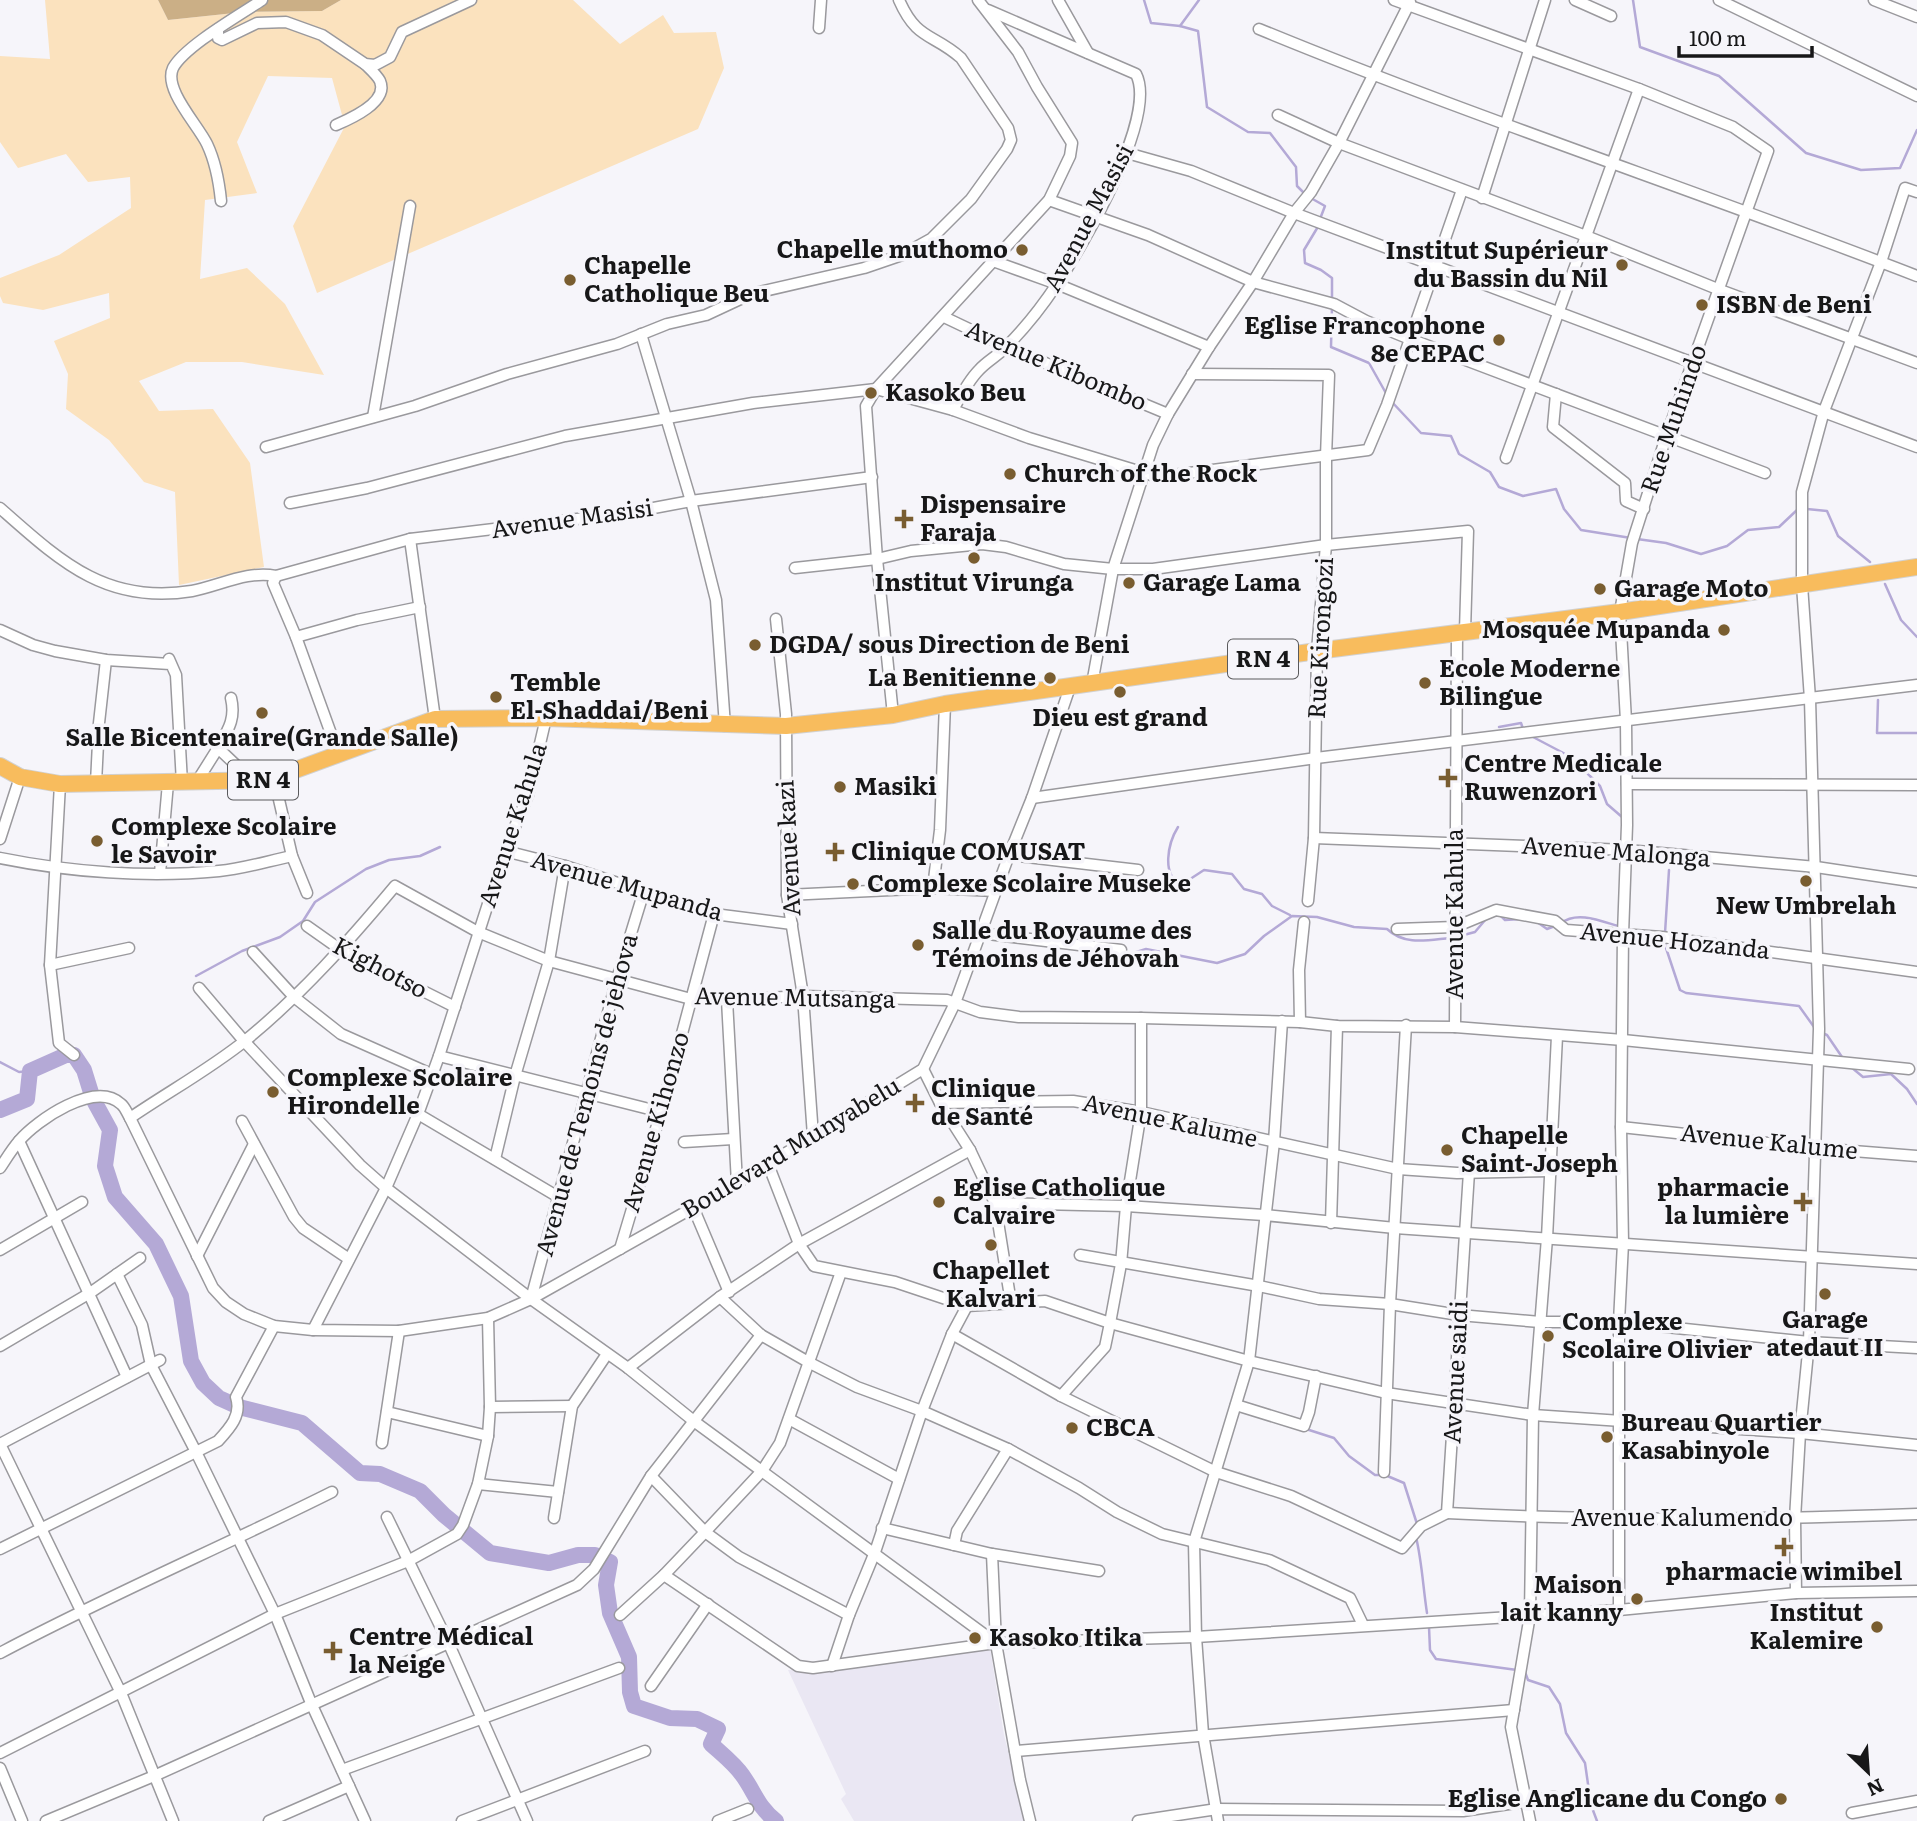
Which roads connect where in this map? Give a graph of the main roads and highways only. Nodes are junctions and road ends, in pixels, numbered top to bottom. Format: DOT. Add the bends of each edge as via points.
graph roads {
  1 [pos="1917,568"];
  2 [pos="0,766"];
  1 -- 2 [label="highway, RN 4" via="893,715 786,726 435,719 271,779 60,785 20,777"];
}
